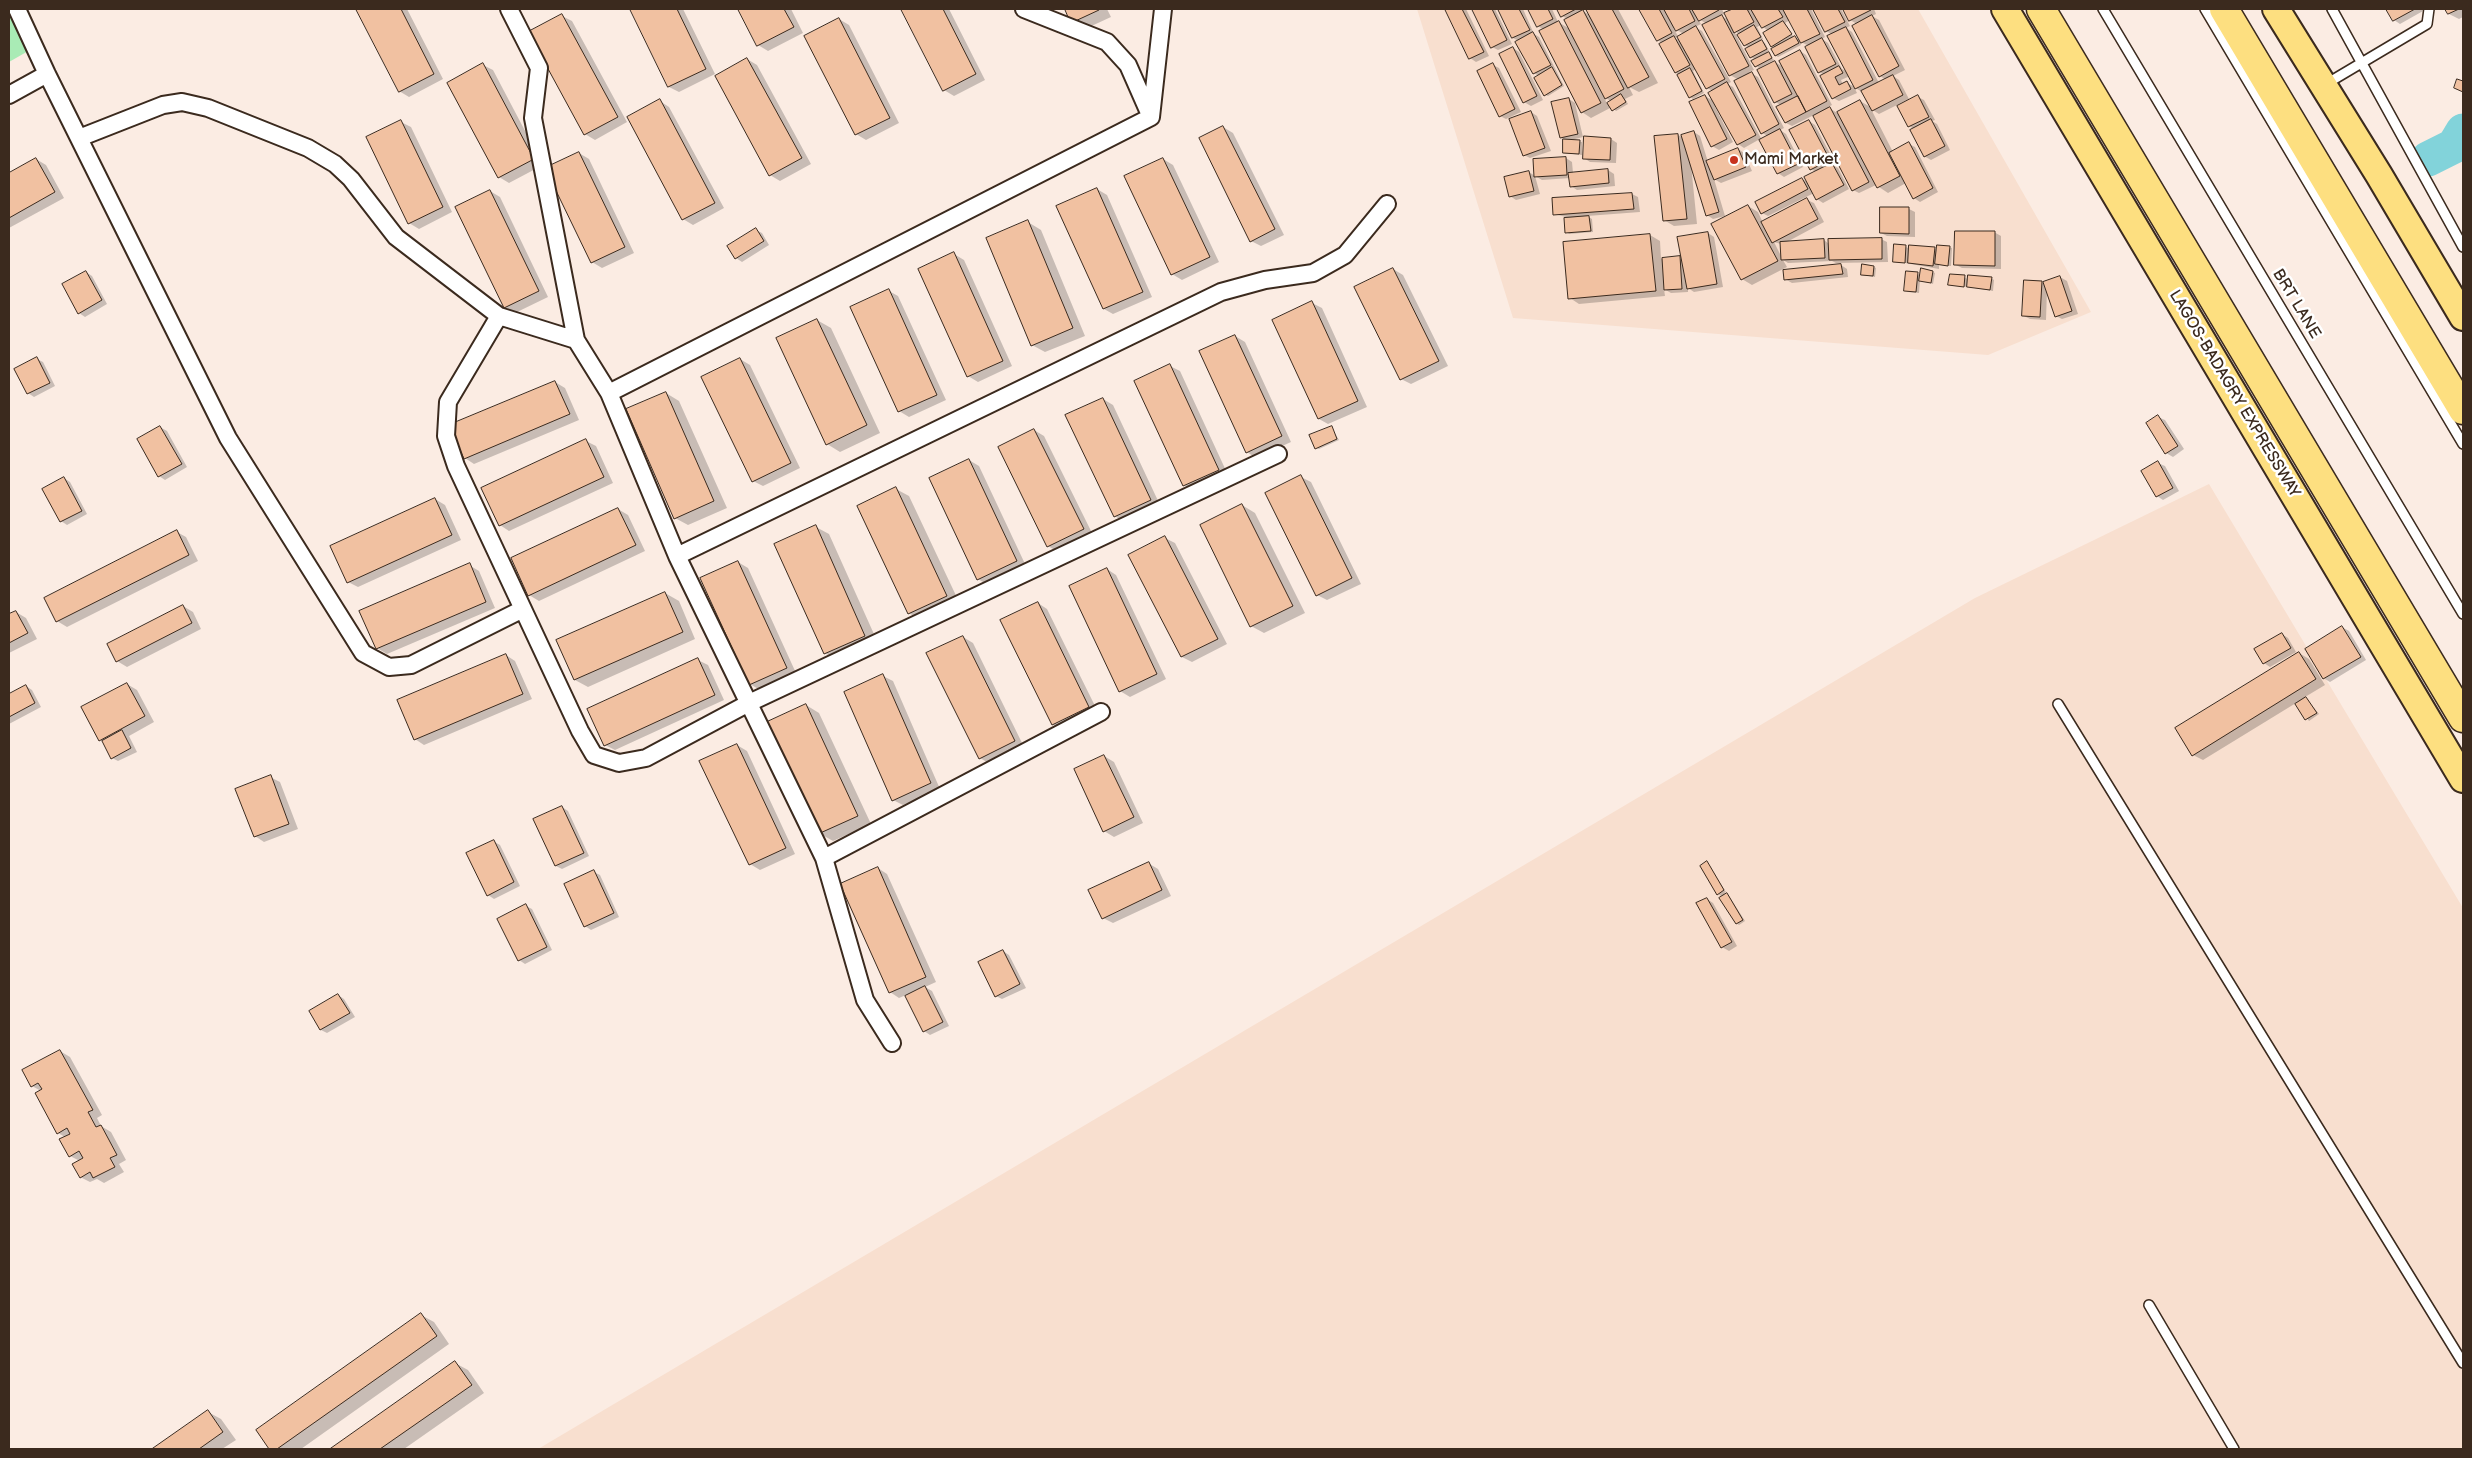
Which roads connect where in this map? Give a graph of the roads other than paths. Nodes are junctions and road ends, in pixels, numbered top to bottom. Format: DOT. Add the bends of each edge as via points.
graph roads {
  1 [pos="16,9"];
  2 [pos="509,9"];
  3 [pos="1024,9"];
  4 [pos="1163,9"];
  5 [pos="2005,9"];
  6 [pos="2041,9"];
  7 [pos="2103,9"];
  8 [pos="2205,9"];
  9 [pos="2224,9"];
  10 [pos="2332,9"];
  11 [pos="2430,9"];
  12 [pos="2281,10"];
  13 [pos="2362,62"];
  14 [pos="47,74"];
  15 [pos="2324,85"];
  16 [pos="9,95"];
  17 [pos="1151,117"];
  18 [pos="79,138"];
  19 [pos="1387,204"];
  20 [pos="2463,247"];
  21 [pos="499,316"];
  22 [pos="2463,317"];
  23 [pos="576,340"];
  24 [pos="609,392"];
  25 [pos="2463,410"];
  26 [pos="2463,444"];
  27 [pos="1278,454"];
  28 [pos="677,556"];
  29 [pos="523,609"];
  30 [pos="2463,614"];
  31 [pos="749,704"];
  32 [pos="2058,704"];
  33 [pos="1101,712"];
  34 [pos="2463,718"];
  35 [pos="2463,779"];
  36 [pos="824,858"];
  37 [pos="892,1044"];
  38 [pos="2149,1305"];
  39 [pos="2463,1363"];
  40 [pos="2234,1449"];
  1 -- 14 [label="street"];
  2 -- 23 [label="street" via="539,68 532,118"];
  3 -- 17 [label="street" via="1107,42 1128,65"];
  4 -- 17 [label="street"];
  5 -- 35 [label="main road, LAGOS-BADAGRY EXPRESSWAY"];
  6 -- 34 [label="highway, LAGOS-BADAGRY EXPRESSWAY"];
  7 -- 30 [label="lane, BRT LANE"];
  8 -- 26 [label="lane"];
  9 -- 25 [label="highway"];
  10 -- 13 [label="lane"];
  11 -- 13 [label="lane" via="2427,24"];
  12 -- 15 [label="main road"];
  13 -- 15 [label="lane"];
  13 -- 20 [label="lane"];
  14 -- 16 [label="street"];
  14 -- 18 [label="street"];
  15 -- 22 [label="main road"];
  17 -- 24 [label="street"];
  18 -- 21 [label="street" via="163,105 182,102 208,108 308,148 335,164 351,179 396,237"];
  18 -- 29 [label="street" via="228,438 363,653 389,667 411,665"];
  19 -- 28 [label="street" via="1345,255 1313,273 1266,280 1221,292"];
  21 -- 23 [label="street"];
  21 -- 29 [label="street" via="448,402 446,436 456,466"];
  23 -- 24 [label="street"];
  24 -- 28 [label="street"];
  27 -- 31 [label="street"];
  28 -- 31 [label="street"];
  29 -- 31 [label="street" via="594,755 619,763 646,758"];
  31 -- 36 [label="street"];
  32 -- 39 [label="lane"];
  33 -- 36 [label="street"];
  36 -- 37 [label="street" via="865,1000"];
  38 -- 40 [label="lane"];
}
